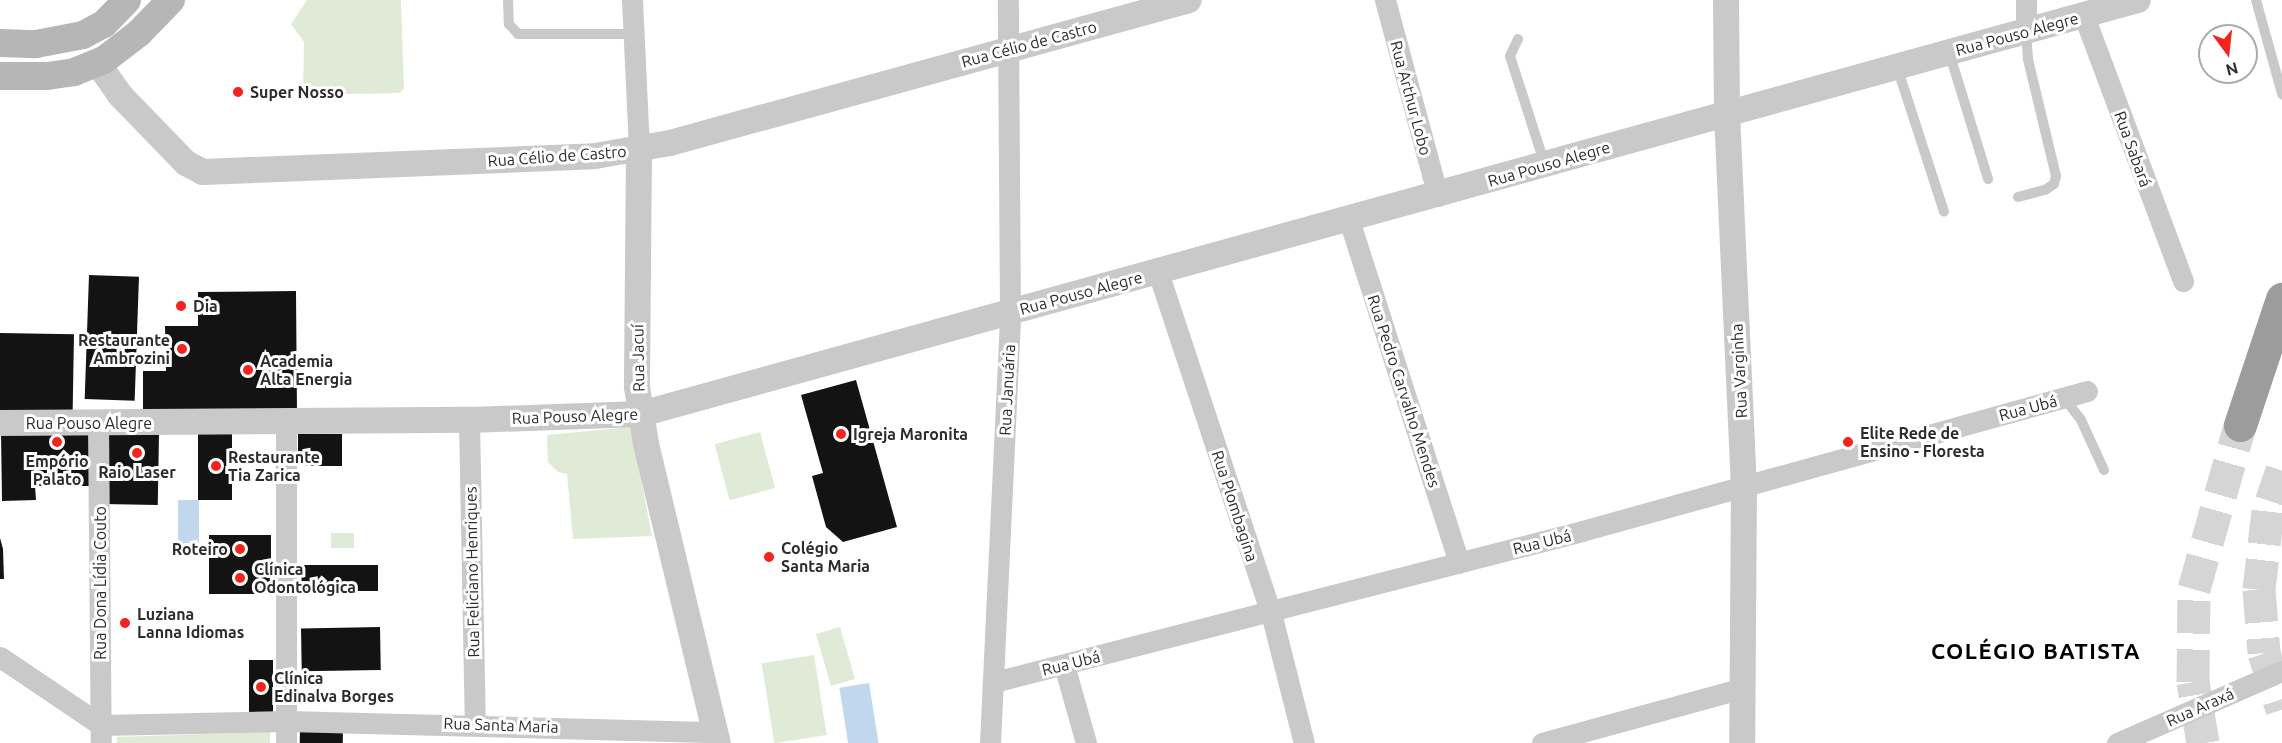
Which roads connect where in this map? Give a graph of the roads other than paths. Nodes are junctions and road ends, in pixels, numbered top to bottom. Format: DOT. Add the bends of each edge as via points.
graph roads {
  1 [pos="127,0"];
  2 [pos="171,0"];
  3 [pos="508,0"];
  4 [pos="632,0"];
  5 [pos="1008,0"];
  6 [pos="1189,0"];
  7 [pos="1385,0"];
  8 [pos="1726,0"];
  9 [pos="2026,0"];
  10 [pos="2138,0"];
  11 [pos="2256,0"];
  12 [pos="2084,16"];
  13 [pos="2026,30"];
  14 [pos="634,34"];
  15 [pos="1518,39"];
  16 [pos="0,43"];
  17 [pos="1008,49"];
  18 [pos="1949,52"];
  19 [pos="104,60"];
  20 [pos="1896,67"];
  21 [pos="0,76"];
  22 [pos="2282,94"];
  23 [pos="1727,114"];
  24 [pos="639,150"];
  25 [pos="1546,165"];
  26 [pos="1988,179"];
  27 [pos="1438,196"];
  28 [pos="2018,196"];
  29 [pos="1944,212"];
  30 [pos="1349,220"];
  31 [pos="1158,272"];
  32 [pos="2183,281"];
  33 [pos="2282,299"];
  34 [pos="1010,313"];
  35 [pos="2268,380"];
  36 [pos="2087,391"];
  37 [pos="2064,398"];
  38 [pos="2259,399"];
  39 [pos="641,414"];
  40 [pos="469,420"];
  41 [pos="286,421"];
  42 [pos="0,423"];
  43 [pos="98,424"];
  44 [pos="2240,425"];
  45 [pos="2104,470"];
  46 [pos="1744,486"];
  47 [pos="1459,563"];
  48 [pos="1271,613"];
  49 [pos="0,657"];
  50 [pos="1064,665"];
  51 [pos="2282,671"];
  52 [pos="993,682"];
  53 [pos="1739,689"];
  54 [pos="287,721"];
  55 [pos="475,724"];
  56 [pos="101,734"];
  57 [pos="717,737"];
  58 [pos="286,743"];
  59 [pos="990,743"];
  60 [pos="1086,743"];
  61 [pos="1304,743"];
  62 [pos="1542,743"];
  63 [pos="1742,743"];
  64 [pos="2117,743"];
  1 -- 16 [label="main road" via="104,24 83,35 36,44"];
  2 -- 19 [label="main road" via="139,33"];
  3 -- 14 [label="lane" via="508,24 518,34"];
  4 -- 14 [label="street, Rua Jacuí"];
  5 -- 17 [label="street, Rua Januária"];
  6 -- 17 [label="street, Rua Célio de Castro"];
  7 -- 27 [label="street, Rua Arthur Lobo"];
  8 -- 23 [label="street, Rua Varginha"];
  9 -- 13 [label="street"];
  10 -- 12 [label="street, Rua Pouso Alegre"];
  11 -- 22 [label="lane"];
  12 -- 13 [label="street, Rua Pouso Alegre"];
  12 -- 32 [label="street, Rua Sabará"];
  13 -- 18 [label="street, Rua Pouso Alegre"];
  13 -- 28 [label="lane" via="2028,59 2056,176 2054,184 2045,190"];
  14 -- 24 [label="street, Rua Jacuí"];
  15 -- 25 [label="lane" via="1510,56"];
  17 -- 24 [label="street, Rua Célio de Castro"];
  17 -- 34 [label="street, Rua Januária"];
  18 -- 20 [label="street, Rua Pouso Alegre"];
  18 -- 26 [label="lane"];
  19 -- 21 [label="main road" via="74,72"];
  19 -- 24 [label="street, Rua Célio de Castro" via="104,72 120,95 186,163 203,172 595,156"];
  20 -- 23 [label="street, Rua Pouso Alegre"];
  20 -- 29 [label="lane"];
  23 -- 25 [label="street, Rua Pouso Alegre"];
  23 -- 46 [label="street, Rua Varginha"];
  24 -- 39 [label="street, Rua Jacuí" via="637,387"];
  25 -- 27 [label="street, Rua Pouso Alegre"];
  27 -- 30 [label="street, Rua Pouso Alegre"];
  30 -- 31 [label="street, Rua Pouso Alegre"];
  30 -- 47 [label="street, Rua Pedro Carvalho Mendes"];
  31 -- 34 [label="street, Rua Pouso Alegre"];
  31 -- 48 [label="street, Rua Plombagina"];
  33 -- 44 [label="highway"];
  34 -- 39 [label="street, Rua Pouso Alegre"];
  34 -- 52 [label="street, Rua Januária"];
  35 -- 38 [label="lane"];
  36 -- 37 [label="street, Rua Ubá"];
  37 -- 45 [label="lane" via="2081,420"];
  37 -- 46 [label="street, Rua Ubá"];
  39 -- 40 [label="street, Rua Pouso Alegre"];
  39 -- 57 [label="street, Rua Jacuí"];
  40 -- 41 [label="street, Rua Pouso Alegre"];
  40 -- 55 [label="street, Rua Feliciano Henriques"];
  41 -- 43 [label="street, Rua Pouso Alegre"];
  41 -- 54 [label="street"];
  42 -- 43 [label="street, Rua Pouso Alegre"];
  43 -- 56 [label="street, Rua Dona Lídia Couto"];
  46 -- 47 [label="street, Rua Ubá"];
  46 -- 53 [label="street, Rua Varginha"];
  47 -- 48 [label="street, Rua Ubá"];
  48 -- 50 [label="street, Rua Ubá"];
  48 -- 61 [label="street, Rua Plombagina"];
  49 -- 56 [label="street"];
  50 -- 52 [label="street, Rua Ubá"];
  50 -- 60 [label="street"];
  51 -- 64 [label="street, Rua Araxá"];
  52 -- 59 [label="street, Rua Januária"];
  53 -- 62 [label="street"];
  53 -- 63 [label="street, Rua Varginha"];
  54 -- 55 [label="street, Rua Santa Maria"];
  54 -- 56 [label="street, Rua Santa Maria"];
  54 -- 58 [label="street"];
  55 -- 57 [label="street, Rua Santa Maria"];
}
